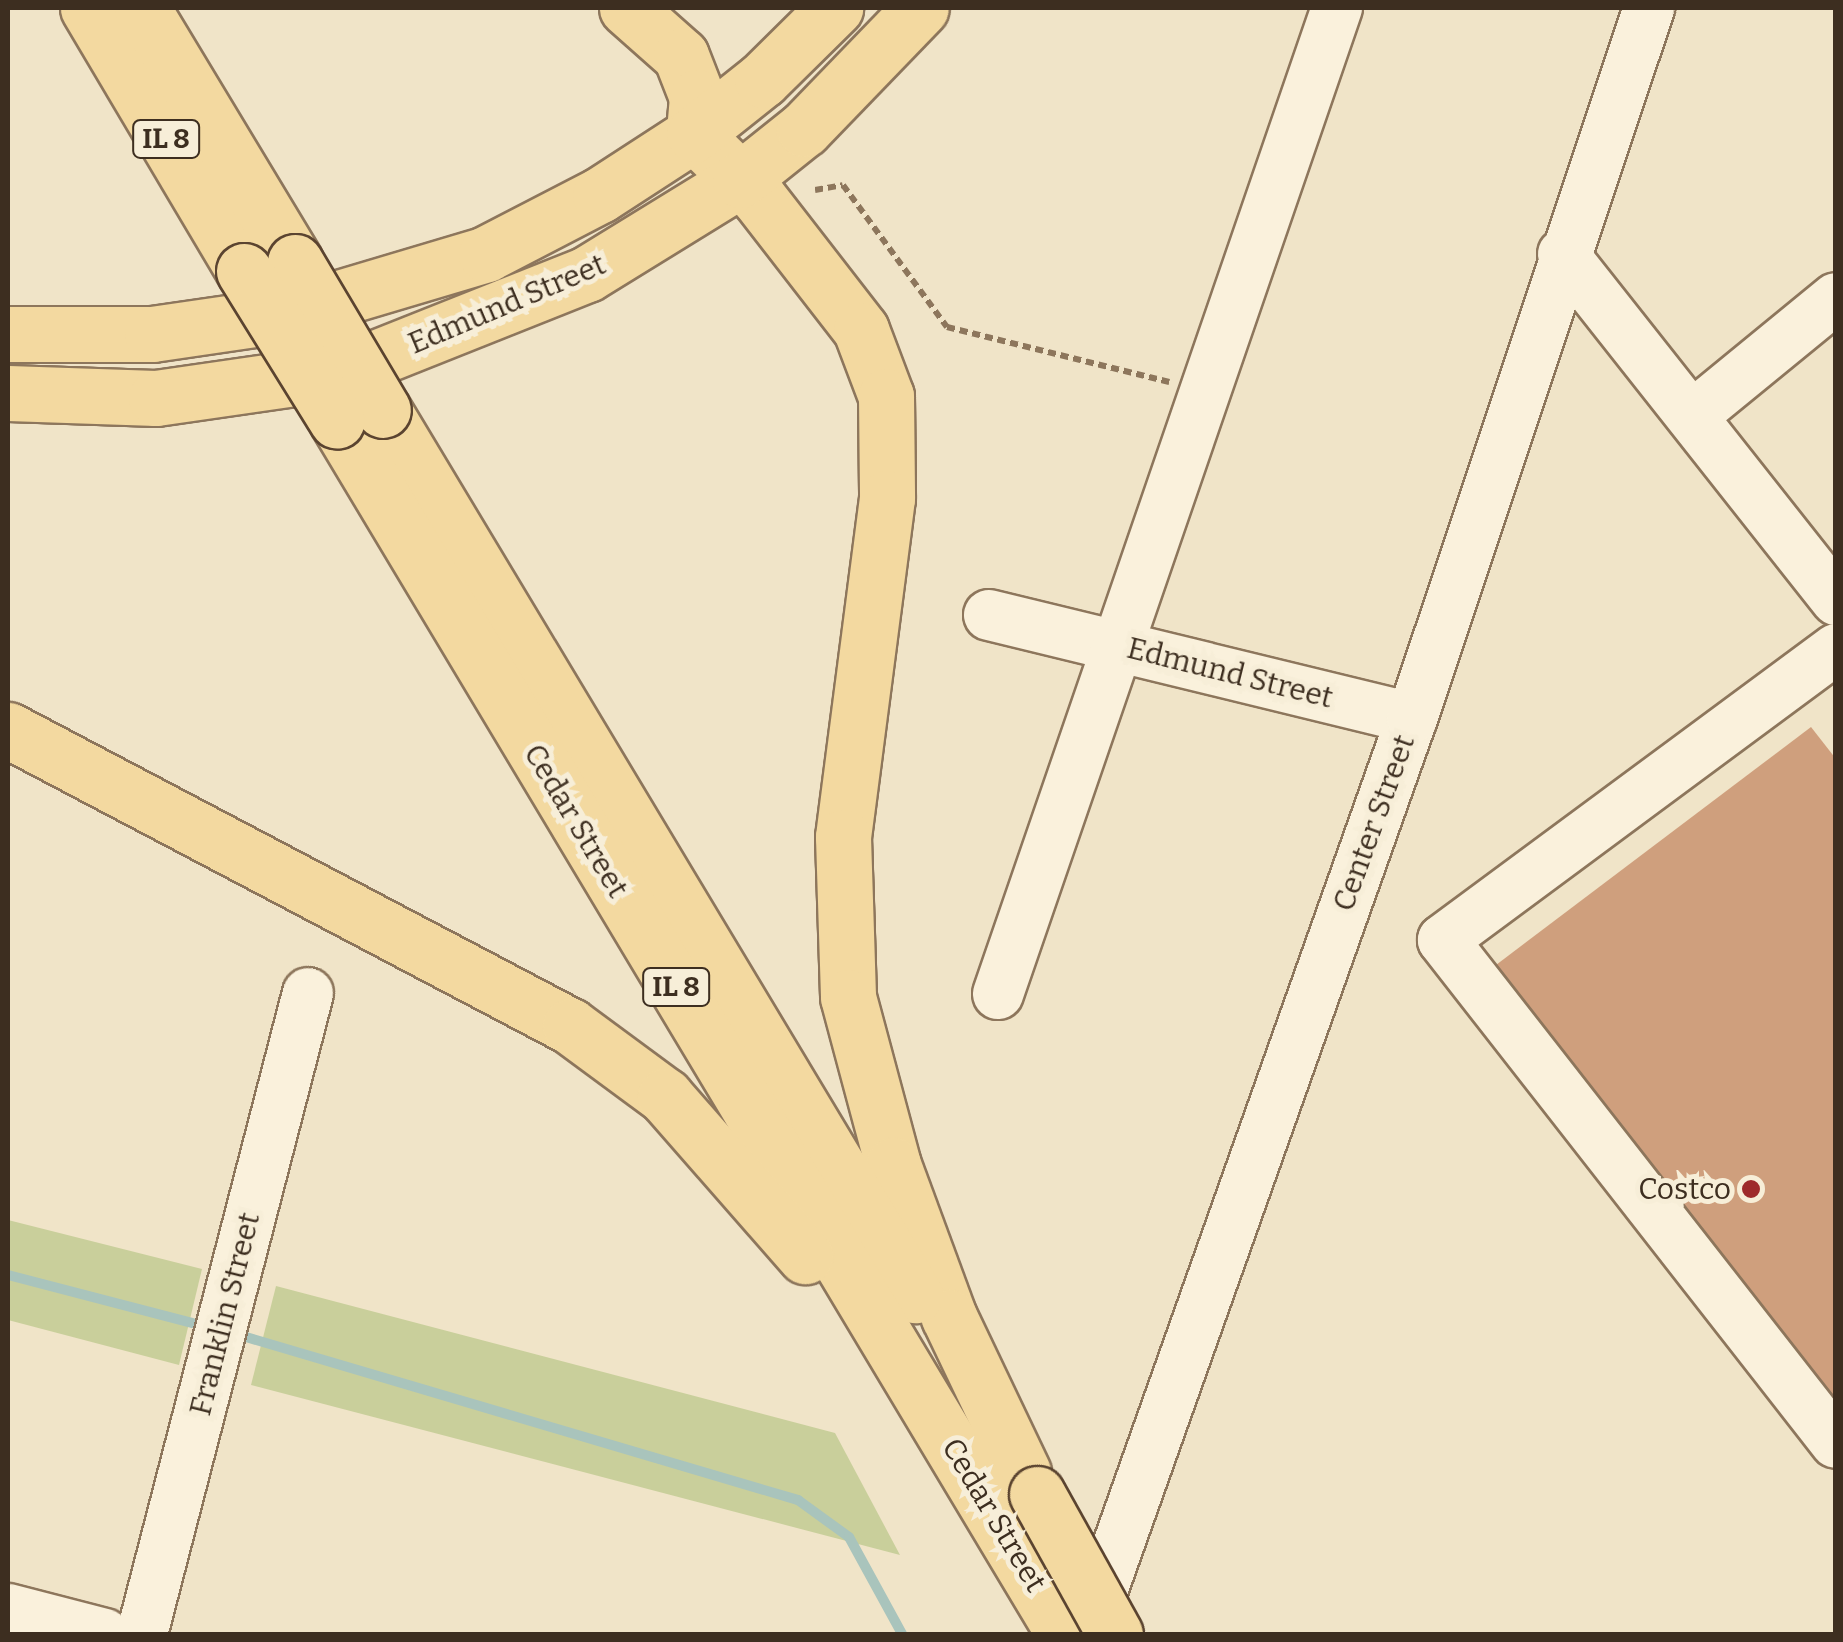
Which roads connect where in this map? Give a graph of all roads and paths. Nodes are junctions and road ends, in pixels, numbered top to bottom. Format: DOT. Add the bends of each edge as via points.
graph roads {
  1 [pos="88,8"];
  2 [pos="142,8"];
  3 [pos="627,8"];
  4 [pos="836,8"];
  5 [pos="921,8"];
  6 [pos="1337,8"];
  7 [pos="1649,8"];
  8 [pos="694,134"];
  9 [pos="740,180"];
  10 [pos="814,190"];
  11 [pos="1563,254"];
  12 [pos="270,266"];
  13 [pos="1836,298"];
  14 [pos="8,334"];
  15 [pos="1202,390"];
  16 [pos="8,393"];
  17 [pos="360,416"];
  18 [pos="1692,416"];
  19 [pos="1836,600"];
  20 [pos="989,615"];
  21 [pos="1119,645"];
  22 [pos="1836,649"];
  23 [pos="1412,718"];
  24 [pos="8,730"];
  25 [pos="8,754"];
  26 [pos="137,802"];
  27 [pos="308,993"];
  28 [pos="998,994"];
  29 [pos="936,1419"];
  30 [pos="1836,1444"];
  31 [pos="1030,1483"];
  32 [pos="8,1609"];
  33 [pos="106,1634"];
  34 [pos="142,1634"];
  35 [pos="1064,1634"];
  36 [pos="1086,1634"];
  37 [pos="1115,1634"];
  1 -- 12 [label="main road, Cedar Street / IL 8"];
  2 -- 12 [label="main road, Cedar Street / IL 8"];
  3 -- 8 [label="main road" via="681,56 697,97"];
  4 -- 8 [label="main road, Edmund Street"];
  5 -- 9 [label="main road, Edmund Street" via="852,84"];
  6 -- 15 [label="street"];
  7 -- 11 [label="street, Center Street"];
  8 -- 9 [label="main road"];
  8 -- 14 [label="main road, Edmund Street" via="535,232 355,298 198,329"];
  9 -- 16 [label="main road, Edmund Street" via="586,274 371,360 156,398"];
  9 -- 31 [label="main road" via="861,330 886,396 887,498 843,837 848,997 893,1165 948,1317"];
  10 -- 15 [label="path" via="842,185 947,327"];
  11 -- 18 [label="street"];
  11 -- 23 [label="street, Center Street"];
  12 -- 17 [label="main road, Cedar Street / IL 8, bridge"];
  13 -- 18 [label="street"];
  15 -- 21 [label="street"];
  17 -- 29 [label="main road, Cedar Street / IL 8"];
  17 -- 31 [label="main road, Cedar Street / IL 8"];
  18 -- 19 [label="street"];
  20 -- 21 [label="street, Edmund Street"];
  21 -- 23 [label="street, Edmund Street"];
  21 -- 28 [label="street"];
  22 -- 30 [label="street" via="1443,940"];
  23 -- 36 [label="street, Center Street"];
  24 -- 26 [label="main road"];
  25 -- 26 [label="main road"];
  26 -- 29 [label="main road" via="570,1026 622,1063 711,1142"];
  27 -- 34 [label="street, Franklin Street"];
  29 -- 35 [label="main road, Cedar Street / IL 8"];
  31 -- 37 [label="main road, Cedar Street / IL 8, bridge"];
  32 -- 33 [label="street"];
}
